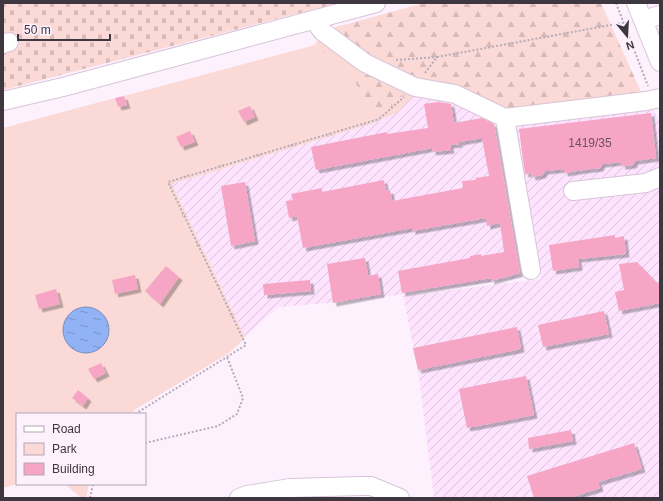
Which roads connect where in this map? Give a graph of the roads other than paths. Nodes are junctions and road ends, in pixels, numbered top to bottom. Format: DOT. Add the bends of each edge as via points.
graph roads {
  1 [pos="376,3"];
  2 [pos="636,3"];
  3 [pos="660,15"];
  4 [pos="314,20"];
  5 [pos="643,20"];
  6 [pos="660,62"];
  7 [pos="656,98"];
  8 [pos="3,101"];
  9 [pos="504,118"];
  10 [pos="660,178"];
  11 [pos="573,191"];
  12 [pos="531,270"];
  13 [pos="239,498"];
  14 [pos="400,498"];
  1 -- 4 [label="street"];
  2 -- 5 [label="street"];
  3 -- 5 [label="street"];
  4 -- 8 [label="street"];
  4 -- 9 [label="street" via="322,31 365,63 415,87 455,94"];
  5 -- 6 [label="street"];
  7 -- 9 [label="street"];
  9 -- 12 [label="street"];
  10 -- 11 [label="street" via="646,183"];
  13 -- 14 [label="street" via="290,488 361,486 371,486"];
}
